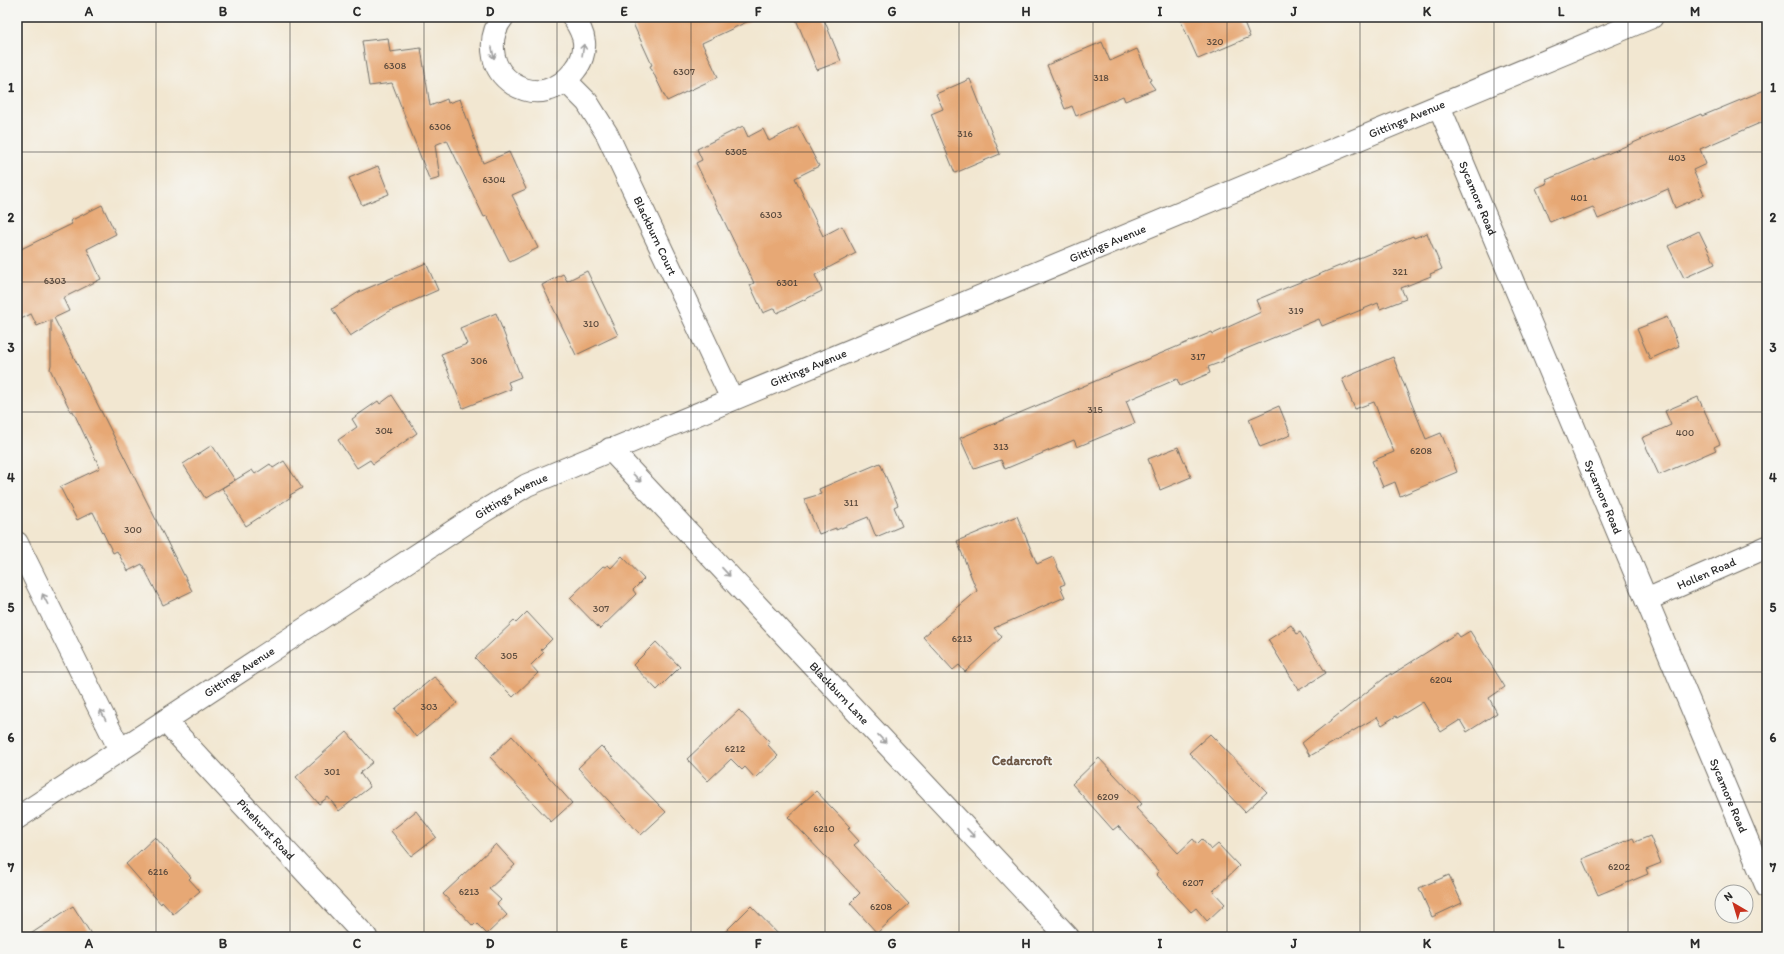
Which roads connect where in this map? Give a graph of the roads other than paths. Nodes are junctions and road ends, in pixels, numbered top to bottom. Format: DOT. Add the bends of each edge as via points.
graph roads {
  1 [pos="503,17"];
  2 [pos="573,17"];
  3 [pos="1652,17"];
  4 [pos="566,81"];
  5 [pos="1439,106"];
  6 [pos="732,399"];
  7 [pos="610,449"];
  8 [pos="17,544"];
  9 [pos="1767,547"];
  10 [pos="1646,600"];
  11 [pos="165,721"];
  12 [pos="120,750"];
  13 [pos="17,818"];
  14 [pos="1767,887"];
  15 [pos="366,937"];
  16 [pos="1068,937"];
  1 -- 4 [label="street, one-way" via="496,26 492,45 496,65 506,79 519,88 535,92 550,90"];
  4 -- 2 [label="street, one-way" via="581,62 584,43 580,27"];
  3 -- 5 [label="street, Gittings Avenue"];
  4 -- 6 [label="street, Blackburn Court" via="587,102 607,134"];
  5 -- 6 [label="street, Gittings Avenue"];
  5 -- 10 [label="street, Sycamore Road"];
  6 -- 7 [label="street, Gittings Avenue"];
  7 -- 11 [label="street, Gittings Avenue" via="527,485 484,511"];
  7 -- 16 [label="street, Blackburn Lane, one-way"];
  12 -- 8 [label="street, one-way"];
  9 -- 10 [label="street, Hollen Road"];
  10 -- 14 [label="street, Sycamore Road"];
  11 -- 12 [label="street, Gittings Avenue"];
  11 -- 15 [label="street, Pinehurst Road"];
  12 -- 13 [label="street, Gittings Avenue"];
}
